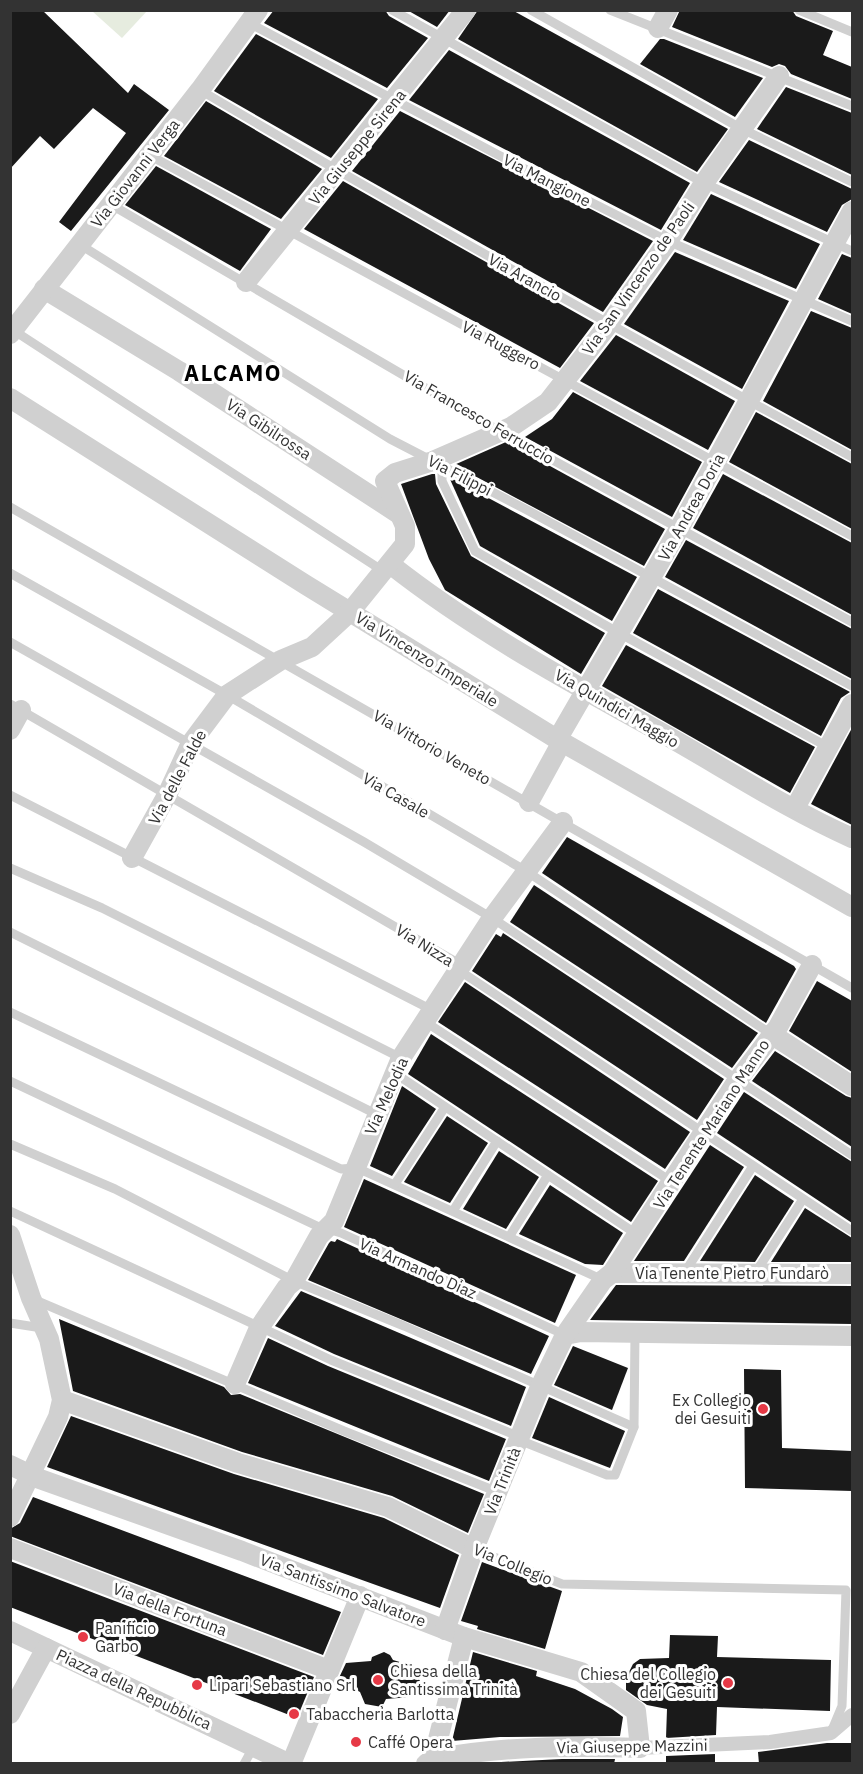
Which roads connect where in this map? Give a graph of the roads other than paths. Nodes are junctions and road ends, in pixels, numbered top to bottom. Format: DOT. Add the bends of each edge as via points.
graph roads {
  1 [pos="392,10"];
  2 [pos="466,10"];
  3 [pos="531,10"];
  4 [pos="610,10"];
  5 [pos="668,10"];
  6 [pos="799,10"];
  7 [pos="254,17"];
  8 [pos="658,28"];
  9 [pos="852,32"];
  10 [pos="443,39"];
  11 [pos="779,76"];
  12 [pos="200,90"];
  13 [pos="394,101"];
  14 [pos="852,106"];
  15 [pos="742,129"];
  16 [pos="149,155"];
  17 [pos="337,171"];
  18 [pos="852,182"];
  19 [pos="704,183"];
  20 [pos="110,204"];
  21 [pos="852,211"];
  22 [pos="289,230"];
  23 [pos="668,241"];
  24 [pos="834,243"];
  25 [pos="79,244"];
  26 [pos="852,251"];
  27 [pos="246,282"];
  28 [pos="44,289"];
  29 [pos="806,299"];
  30 [pos="852,321"];
  31 [pos="609,324"];
  32 [pos="12,332"];
  33 [pos="565,379"];
  34 [pos="10,398"];
  35 [pos="750,401"];
  36 [pos="501,432"];
  37 [pos="852,457"];
  38 [pos="716,462"];
  39 [pos="438,464"];
  40 [pos="385,481"];
  41 [pos="10,507"];
  42 [pos="401,515"];
  43 [pos="679,529"];
  44 [pos="852,536"];
  45 [pos="387,568"];
  46 [pos="10,573"];
  47 [pos="651,577"];
  48 [pos="350,612"];
  49 [pos="852,622"];
  50 [pos="619,633"];
  51 [pos="10,642"];
  52 [pos="281,660"];
  53 [pos="852,686"];
  54 [pos="586,690"];
  55 [pos="227,695"];
  56 [pos="852,704"];
  57 [pos="16,707"];
  58 [pos="10,730"];
  59 [pos="560,741"];
  60 [pos="191,743"];
  61 [pos="828,747"];
  62 [pos="10,795"];
  63 [pos="167,795"];
  64 [pos="529,802"];
  65 [pos="795,808"];
  66 [pos="563,822"];
  67 [pos="852,838"];
  68 [pos="132,858"];
  69 [pos="10,868"];
  70 [pos="526,872"];
  71 [pos="852,907"];
  72 [pos="492,918"];
  73 [pos="10,932"];
  74 [pos="812,965"];
  75 [pos="461,969"];
  76 [pos="852,988"];
  77 [pos="10,1012"];
  78 [pos="428,1016"];
  79 [pos="771,1034"];
  80 [pos="397,1065"];
  81 [pos="10,1081"];
  82 [pos="737,1082"];
  83 [pos="852,1086"];
  84 [pos="445,1107"];
  85 [pos="376,1114"];
  86 [pos="703,1133"];
  87 [pos="497,1141"];
  88 [pos="10,1144"];
  89 [pos="852,1155"];
  90 [pos="753,1166"];
  91 [pos="355,1168"];
  92 [pos="548,1175"];
  93 [pos="672,1182"];
  94 [pos="395,1184"];
  95 [pos="803,1199"];
  96 [pos="10,1211"];
  97 [pos="453,1211"];
  98 [pos="327,1228"];
  99 [pos="852,1231"];
  100 [pos="638,1235"];
  101 [pos="509,1237"];
  102 [pos="12,1246"];
  103 [pos="685,1272"];
  104 [pos="756,1272"];
  105 [pos="852,1274"];
  106 [pos="608,1276"];
  107 [pos="294,1281"];
  108 [pos="31,1298"];
  109 [pos="10,1323"];
  110 [pos="42,1328"];
  111 [pos="259,1328"];
  112 [pos="635,1333"];
  113 [pos="565,1335"];
  114 [pos="852,1336"];
  115 [pos="235,1384"];
  116 [pos="540,1387"];
  117 [pos="62,1400"];
  118 [pos="634,1427"];
  119 [pos="520,1438"];
  120 [pos="10,1465"];
  121 [pos="32,1475"];
  122 [pos="498,1492"];
  123 [pos="10,1517"];
  124 [pos="10,1548"];
  125 [pos="474,1549"];
  126 [pos="360,1596"];
  127 [pos="445,1630"];
  128 [pos="10,1631"];
  129 [pos="464,1637"];
  130 [pos="46,1648"];
  131 [pos="329,1670"];
  132 [pos="10,1714"];
  133 [pos="852,1715"];
  134 [pos="831,1733"];
  135 [pos="254,1746"];
  136 [pos="640,1748"];
  137 [pos="560,1755"];
  138 [pos="430,1761"];
  139 [pos="244,1764"];
  140 [pos="290,1764"];
  1 -- 10 [label="lane"];
  2 -- 10 [label="street, Via Giuseppe Sirena"];
  3 -- 15 [label="lane"];
  4 -- 8 [label="lane"];
  5 -- 8 [label="street"];
  6 -- 9 [label="lane"];
  7 -- 12 [label="street, Via Giovanni Verga"];
  7 -- 13 [label="lane, Via Mangione"];
  8 -- 11 [label="lane"];
  10 -- 13 [label="street, Via Giuseppe Sirena"];
  10 -- 19 [label="lane"];
  11 -- 14 [label="lane"];
  11 -- 15 [label="street, Via San Vincenzo de Paoli"];
  12 -- 16 [label="street, Via Giovanni Verga"];
  12 -- 17 [label="lane, Via Arancio"];
  13 -- 17 [label="street, Via Giuseppe Sirena"];
  13 -- 23 [label="lane, Via Mangione"];
  15 -- 18 [label="lane"];
  15 -- 19 [label="street, Via San Vincenzo de Paoli"];
  16 -- 20 [label="street, Via Giovanni Verga"];
  16 -- 22 [label="lane, Via Ruggero"];
  17 -- 22 [label="street, Via Giuseppe Sirena"];
  17 -- 31 [label="lane, Via Arancio"];
  19 -- 23 [label="street, Via San Vincenzo de Paoli"];
  19 -- 24 [label="lane"];
  20 -- 25 [label="street, Via Giovanni Verga"];
  20 -- 27 [label="lane, Via Francesco Ferruccio"];
  21 -- 24 [label="street, Via Andrea Doria"];
  22 -- 27 [label="street, Via Giuseppe Sirena"];
  22 -- 33 [label="lane, Via Ruggero"];
  23 -- 29 [label="lane, Via Mangione"];
  23 -- 31 [label="street, Via San Vincenzo de Paoli"];
  24 -- 26 [label="lane"];
  24 -- 29 [label="street, Via Andrea Doria"];
  25 -- 28 [label="street, Via Giovanni Verga"];
  25 -- 39 [label="lane, Via Filippi" via="390,439"];
  27 -- 36 [label="lane, Via Francesco Ferruccio"];
  28 -- 32 [label="street, Via Giovanni Verga"];
  28 -- 42 [label="street, Via Gibilrossa"];
  29 -- 30 [label="lane, Via Mangione"];
  29 -- 35 [label="street, Via Andrea Doria"];
  31 -- 33 [label="street, Via San Vincenzo de Paoli"];
  31 -- 35 [label="lane, Via Arancio"];
  32 -- 45 [label="lane"];
  33 -- 36 [label="street, Via San Vincenzo de Paoli" via="548,402"];
  33 -- 38 [label="lane, Via Ruggero"];
  34 -- 48 [label="street, Via Vincenzo Imperiale"];
  35 -- 37 [label="lane, Via Arancio"];
  35 -- 38 [label="street, Via Andrea Doria"];
  36 -- 39 [label="street, Via San Vincenzo de Paoli"];
  36 -- 43 [label="lane, Via Francesco Ferruccio"];
  38 -- 43 [label="street, Via Andrea Doria"];
  38 -- 44 [label="lane, Via Ruggero"];
  39 -- 40 [label="street, Via San Vincenzo de Paoli" via="395,473"];
  39 -- 47 [label="lane, Via Filippi"];
  39 -- 50 [label="lane" via="475,551"];
  40 -- 42 [label="street, Via delle Falde"];
  41 -- 52 [label="lane, Via Vittorio Veneto"];
  42 -- 45 [label="street, Via delle Falde" via="405,543"];
  43 -- 47 [label="street, Via Andrea Doria"];
  43 -- 49 [label="lane, Via Francesco Ferruccio"];
  45 -- 48 [label="street, Via delle Falde"];
  45 -- 54 [label="street, Via Quindici Maggio"];
  46 -- 55 [label="lane, Via Casale"];
  47 -- 50 [label="street, Via Andrea Doria"];
  47 -- 53 [label="lane, Via Filippi"];
  48 -- 52 [label="street, Via delle Falde" via="312,647"];
  48 -- 59 [label="street, Via Vincenzo Imperiale"];
  50 -- 54 [label="street, Via Andrea Doria"];
  50 -- 61 [label="lane"];
  51 -- 60 [label="lane"];
  52 -- 55 [label="street, Via delle Falde"];
  52 -- 64 [label="lane, Via Vittorio Veneto"];
  54 -- 59 [label="street, Via Andrea Doria"];
  54 -- 65 [label="street, Via Quindici Maggio"];
  55 -- 60 [label="street, Via delle Falde"];
  55 -- 70 [label="lane, Via Casale"];
  56 -- 61 [label="street"];
  57 -- 58 [label="street"];
  57 -- 63 [label="lane, Via Nizza"];
  59 -- 64 [label="street, Via Andrea Doria"];
  59 -- 71 [label="street, Via Vincenzo Imperiale"];
  60 -- 63 [label="street, Via delle Falde"];
  60 -- 72 [label="lane"];
  61 -- 65 [label="street"];
  62 -- 68 [label="lane"];
  63 -- 68 [label="street, Via delle Falde"];
  63 -- 75 [label="lane, Via Nizza" via="456,962"];
  64 -- 66 [label="lane, Via Vittorio Veneto"];
  65 -- 67 [label="street, Via Quindici Maggio"];
  66 -- 70 [label="street, Via Melodia"];
  66 -- 74 [label="lane, Via Vittorio Veneto"];
  68 -- 78 [label="lane"];
  69 -- 80 [label="lane" via="102,908"];
  70 -- 72 [label="street, Via Melodia"];
  70 -- 79 [label="lane, Via Casale"];
  72 -- 75 [label="street, Via Melodia"];
  72 -- 82 [label="lane"];
  73 -- 85 [label="lane"];
  74 -- 76 [label="lane, Via Vittorio Veneto"];
  74 -- 79 [label="street, Via Tenente Mariano Manno"];
  75 -- 78 [label="street, Via Melodia"];
  75 -- 86 [label="lane, Via Nizza"];
  77 -- 91 [label="lane" via="341,1169"];
  78 -- 80 [label="street, Via Melodia"];
  78 -- 93 [label="lane"];
  79 -- 82 [label="street, Via Tenente Mariano Manno"];
  79 -- 83 [label="street"];
  80 -- 84 [label="lane"];
  80 -- 85 [label="street, Via Melodia"];
  81 -- 98 [label="lane, Via Armando Diaz"];
  82 -- 86 [label="street, Via Tenente Mariano Manno"];
  82 -- 89 [label="lane"];
  84 -- 87 [label="lane"];
  84 -- 94 [label="lane"];
  85 -- 91 [label="street, Via Melodia"];
  86 -- 90 [label="lane, Via Nizza"];
  86 -- 93 [label="street, Via Tenente Mariano Manno"];
  87 -- 92 [label="lane"];
  87 -- 97 [label="lane"];
  88 -- 107 [label="lane" via="115,1189"];
  90 -- 95 [label="lane, Via Nizza"];
  90 -- 103 [label="lane"];
  91 -- 94 [label="lane"];
  91 -- 98 [label="street, Via Melodia" via="334,1221"];
  92 -- 100 [label="lane"];
  92 -- 101 [label="lane"];
  93 -- 100 [label="street, Via Tenente Mariano Manno"];
  94 -- 97 [label="lane"];
  95 -- 99 [label="lane, Via Nizza"];
  95 -- 104 [label="lane"];
  96 -- 111 [label="lane"];
  97 -- 101 [label="lane"];
  98 -- 107 [label="street, Via Melodia"];
  98 -- 113 [label="lane, Via Armando Diaz"];
  100 -- 106 [label="street, Via Tenente Mariano Manno"];
  101 -- 106 [label="lane"];
  102 -- 108 [label="street"];
  103 -- 104 [label="street, Via Tenente Pietro Fundarò"];
  103 -- 106 [label="street, Via Tenente Pietro Fundarò"];
  104 -- 105 [label="street, Via Tenente Pietro Fundarò"];
  106 -- 113 [label="street, Via Tenente Mariano Manno"];
  107 -- 111 [label="street, Via Melodia"];
  107 -- 116 [label="lane"];
  108 -- 110 [label="street"];
  108 -- 115 [label="lane"];
  109 -- 110 [label="lane"];
  110 -- 117 [label="street" via="49,1339"];
  111 -- 115 [label="street, Via Melodia"];
  111 -- 119 [label="lane"];
  112 -- 113 [label="street, Via Armando Diaz"];
  112 -- 114 [label="street, Via Armando Diaz"];
  112 -- 118 [label="lane"];
  113 -- 116 [label="street, Via Trinità"];
  115 -- 122 [label="lane"];
  116 -- 118 [label="lane"];
  116 -- 119 [label="street, Via Trinità"];
  117 -- 121 [label="street"];
  117 -- 125 [label="street, Via Collegio" via="238,1463 388,1507"];
  118 -- 119 [label="lane" via="615,1475"];
  119 -- 122 [label="street, Via Trinità"];
  120 -- 121 [label="street, Via Santissimo Salvatore"];
  121 -- 123 [label="street"];
  121 -- 126 [label="street, Via Santissimo Salvatore"];
  122 -- 125 [label="street, Via Trinità"];
  124 -- 131 [label="street, Via della Fortuna"];
  125 -- 127 [label="street, Via Trinità"];
  125 -- 134 [label="lane, Via Collegio" via="562,1584 846,1590 842,1706"];
  126 -- 127 [label="street, Via Santissimo Salvatore"];
  126 -- 131 [label="street"];
  127 -- 129 [label="street, Via Santissimo Salvatore"];
  128 -- 130 [label="street"];
  129 -- 136 [label="street, Via Santissimo Salvatore" via="581,1672 636,1711"];
  129 -- 138 [label="street"];
  130 -- 132 [label="street, Piazza della Repubblica"];
  130 -- 135 [label="street, Piazza della Repubblica"];
  131 -- 140 [label="street"];
  133 -- 134 [label="street"];
  134 -- 136 [label="street, Via Giuseppe Mazzini" via="770,1742"];
  135 -- 139 [label="lane"];
  135 -- 140 [label="street, Piazza della Repubblica"];
  136 -- 137 [label="street, Via Giuseppe Mazzini"];
  137 -- 138 [label="street, Via Giuseppe Mazzini" via="457,1754"];
}
